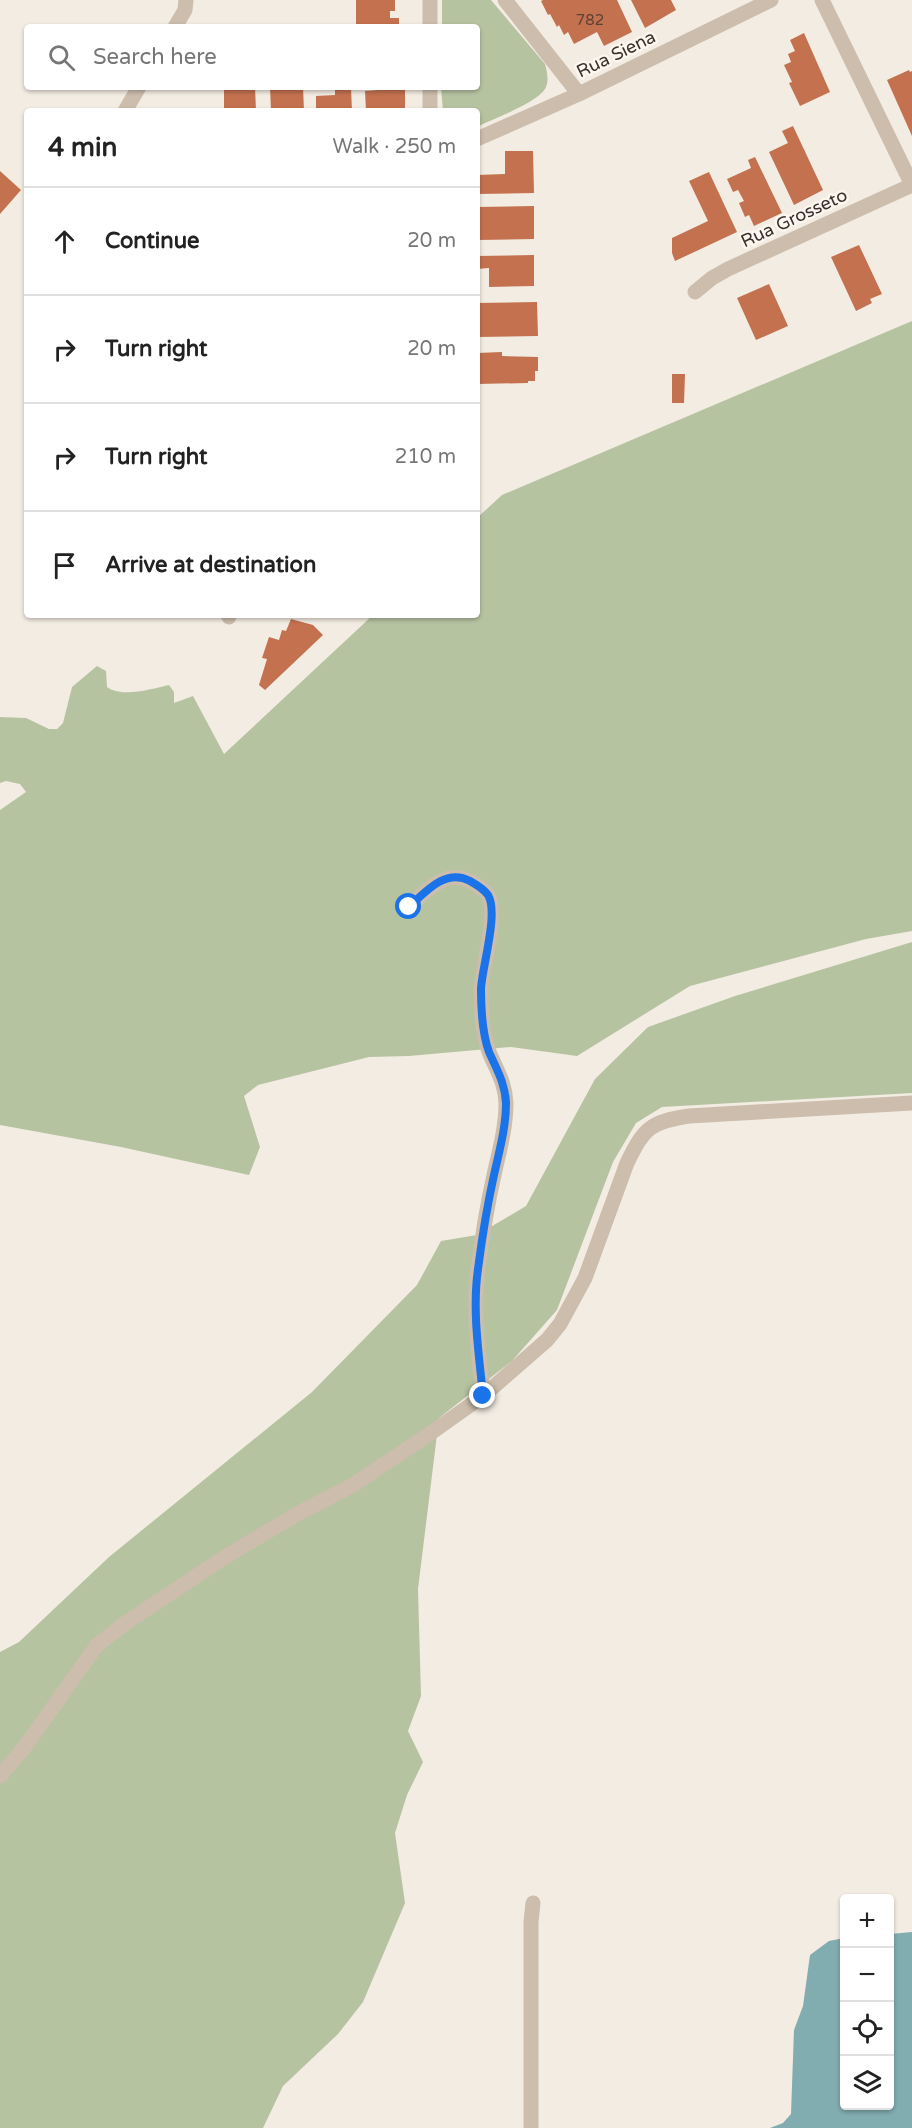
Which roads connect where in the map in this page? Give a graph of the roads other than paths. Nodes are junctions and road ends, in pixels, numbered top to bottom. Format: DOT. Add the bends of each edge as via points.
graph roads {
  1 [pos="186,0"];
  2 [pos="430,0"];
  3 [pos="505,0"];
  4 [pos="771,0"];
  5 [pos="822,0"];
  6 [pos="177,24"];
  7 [pos="430,24"];
  8 [pos="137,90"];
  9 [pos="430,90"];
  10 [pos="579,94"];
  11 [pos="127,108"];
  12 [pos="430,108"];
  13 [pos="480,138"];
  14 [pos="912,185"];
  15 [pos="695,292"];
  16 [pos="409,907"];
  17 [pos="912,1103"];
  18 [pos="483,1396"];
  19 [pos="0,1776"];
  20 [pos="533,1903"];
  21 [pos="531,2128"];
  1 -- 6 [label="street"];
  2 -- 7 [label="street"];
  3 -- 10 [label="street"];
  4 -- 10 [label="street, Rua Siena"];
  5 -- 14 [label="street"];
  8 -- 11 [label="street"];
  9 -- 12 [label="street"];
  10 -- 13 [label="street, Rua Siena"];
  14 -- 15 [label="street, Rua Grosseto" via="729,269"];
  16 -- 18 [label="street" via="429,888 450,877 472,882 488,896 490,903 492,919 481,989 482,1018 488,1050 503,1079 506,1104 477,1270 475,1302"];
  17 -- 18 [label="street" via="689,1116 663,1120 645,1132 627,1163 585,1278 560,1324"];
  18 -- 19 [label="street" via="353,1485 225,1557 97,1645"];
  20 -- 21 [label="street"];
}
